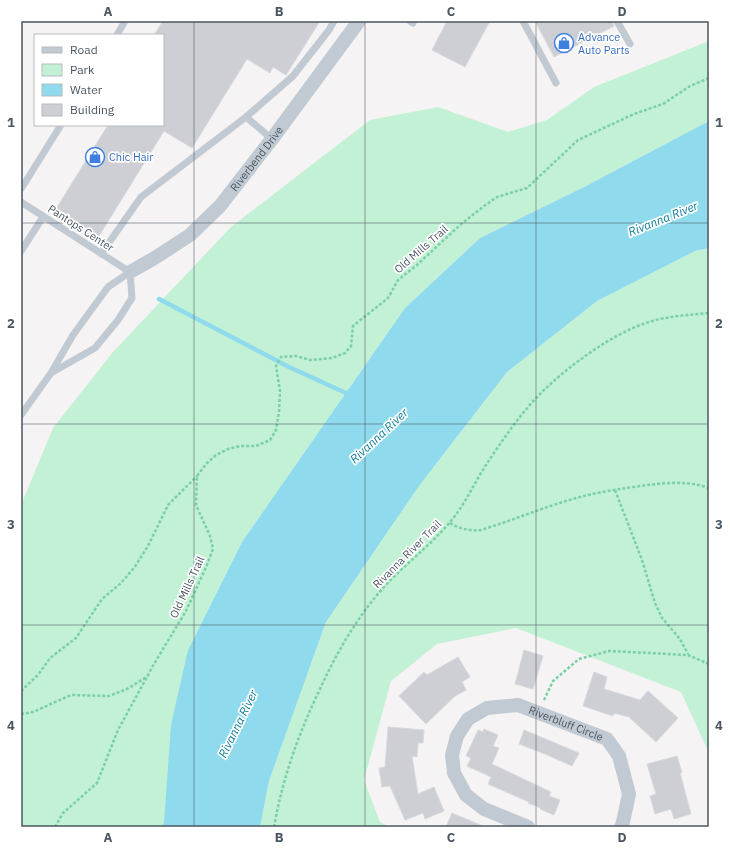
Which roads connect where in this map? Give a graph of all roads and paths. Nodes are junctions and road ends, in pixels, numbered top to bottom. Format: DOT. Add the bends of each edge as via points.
graph roads {
  1 [pos="125,21"];
  2 [pos="334,21"];
  3 [pos="359,21"];
  4 [pos="523,21"];
  5 [pos="617,21"];
  6 [pos="117,34"];
  7 [pos="630,44"];
  8 [pos="709,78"];
  9 [pos="556,83"];
  10 [pos="246,117"];
  11 [pos="60,126"];
  12 [pos="272,139"];
  13 [pos="21,189"];
  14 [pos="21,202"];
  15 [pos="43,217"];
  16 [pos="21,251"];
  17 [pos="101,254"];
  18 [pos="130,272"];
  19 [pos="709,313"];
  20 [pos="51,373"];
  21 [pos="21,415"];
  22 [pos="197,476"];
  23 [pos="709,488"];
  24 [pos="615,490"];
  25 [pos="450,523"];
  26 [pos="688,655"];
  27 [pos="709,664"];
  28 [pos="149,676"];
  29 [pos="21,691"];
  30 [pos="538,713"];
  31 [pos="21,714"];
  32 [pos="55,827"];
  33 [pos="274,827"];
  34 [pos="528,827"];
  35 [pos="621,827"];
  1 -- 6 [label="lane"];
  2 -- 10 [label="lane" via="293,76"];
  3 -- 12 [label="street, Riverbend Drive"];
  4 -- 9 [label="lane"];
  5 -- 7 [label="lane"];
  8 -- 22 [label="path, Old Mills Trail" via="690,86 663,104 634,114 578,140 527,188 497,197 484,206 398,280 388,298 353,326 351,346 345,352 332,358 310,360 296,356 281,357 276,366 280,391 276,430 270,440 256,446 228,449 216,455"];
  10 -- 12 [label="lane"];
  10 -- 17 [label="lane" via="141,197"];
  11 -- 13 [label="lane"];
  12 -- 18 [label="street, Riverbend Drive" via="220,206 190,235"];
  14 -- 15 [label="lane, Pantops Center"];
  15 -- 16 [label="lane"];
  15 -- 17 [label="lane, Pantops Center"];
  17 -- 18 [label="lane, Pantops Center"];
  18 -- 20 [label="lane" via="108,287 73,335"];
  18 -- 20 [label="lane" via="132,298 118,320 95,348"];
  19 -- 25 [label="path, Rivanna River Trail" via="646,322 598,347 561,376 539,395 508,433"];
  20 -- 21 [label="lane"];
  22 -- 28 [label="path, Old Mills Trail" via="196,505 210,536 213,550 186,612"];
  22 -- 29 [label="path" via="168,505 148,546 122,583 102,599 76,638 50,658 38,675"];
  23 -- 24 [label="path" via="684,483 653,484"];
  24 -- 25 [label="path" via="549,506 481,530 460,529"];
  24 -- 26 [label="path" via="662,618 680,639"];
  25 -- 33 [label="path, Rivanna River Trail" via="384,587 366,609 332,664 302,726 284,781"];
  26 -- 27 [label="path"];
  26 -- 30 [label="path" via="609,651 579,659 553,681"];
  28 -- 31 [label="path" via="109,696 71,695 34,712"];
  28 -- 32 [label="path, Old Mills Trail" via="118,730 97,783 63,813"];
  30 -- 34 [label="street, Riverbluff Circle" via="518,705 487,708 468,719 457,736 452,754 454,773 466,795 484,809"];
  30 -- 35 [label="street, Riverbluff Circle" via="607,739 619,756 629,794"];
}
